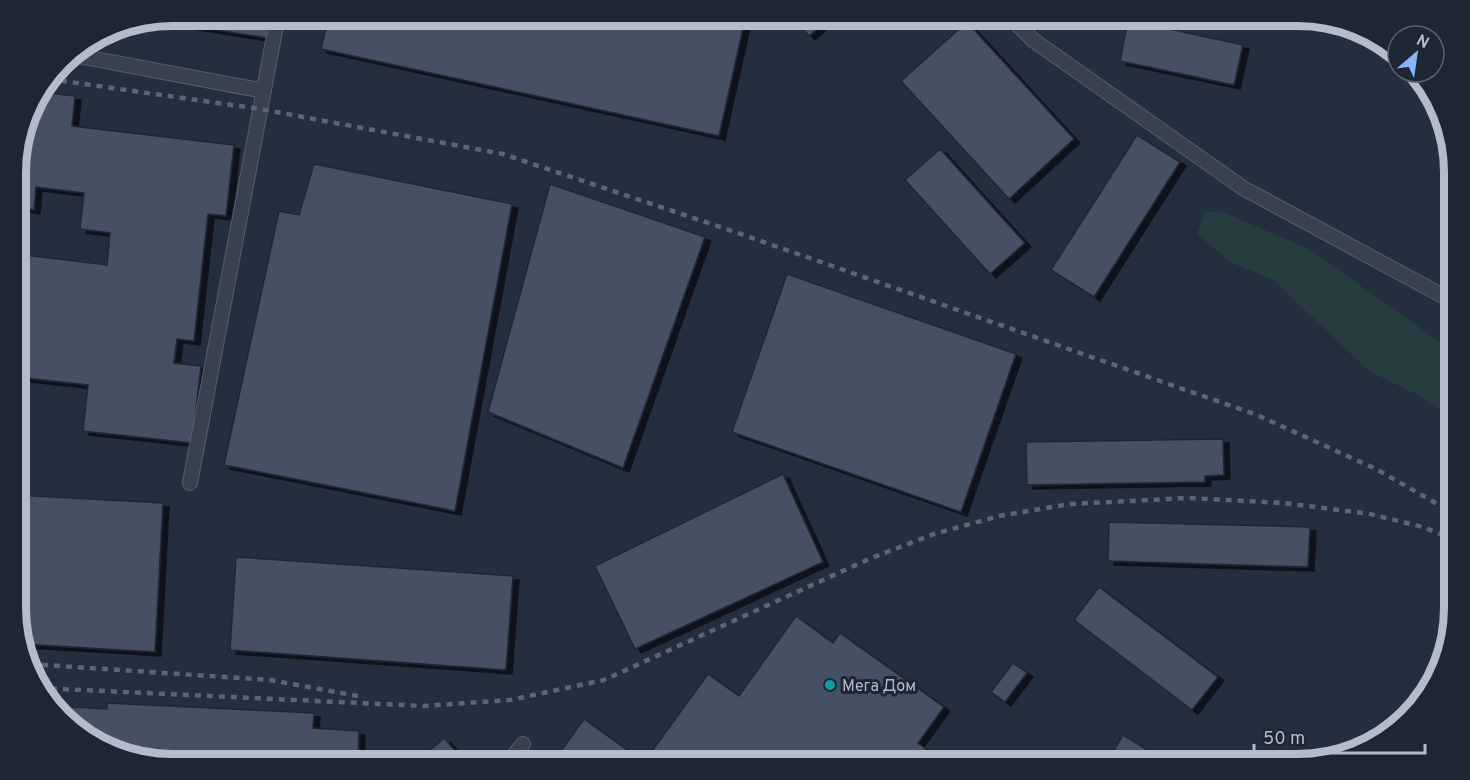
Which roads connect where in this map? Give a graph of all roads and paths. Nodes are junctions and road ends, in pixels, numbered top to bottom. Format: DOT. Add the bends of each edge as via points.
graph roads {
  1 [pos="276,26"];
  2 [pos="1019,26"];
  3 [pos="82,57"];
  4 [pos="264,91"];
  5 [pos="1444,297"];
  6 [pos="190,483"];
  7 [pos="523,744"];
  8 [pos="515,754"];
  1 -- 4 [label="lane"];
  2 -- 5 [label="lane" via="1033,40 1243,188"];
  3 -- 4 [label="lane"];
  4 -- 6 [label="lane"];
  7 -- 8 [label="lane"];
}
